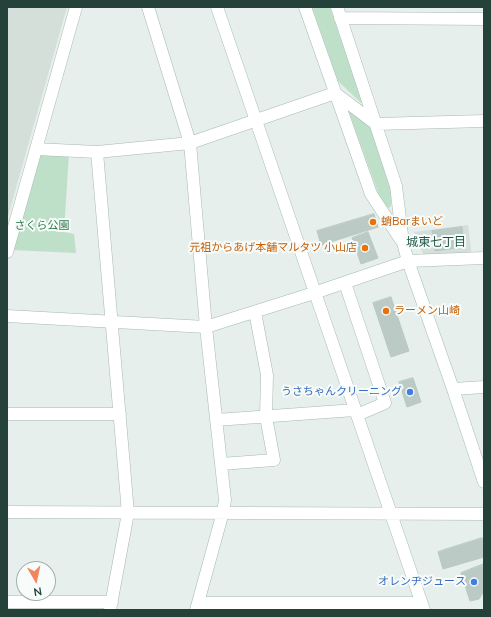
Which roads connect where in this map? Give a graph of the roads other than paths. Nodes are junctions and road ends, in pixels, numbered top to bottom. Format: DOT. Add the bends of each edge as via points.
graph roads {
  1 [pos="76,7"];
  2 [pos="148,7"];
  3 [pos="217,7"];
  4 [pos="305,7"];
  5 [pos="339,12"];
  6 [pos="484,19"];
  7 [pos="335,92"];
  8 [pos="255,121"];
  9 [pos="484,121"];
  10 [pos="376,124"];
  11 [pos="190,143"];
  12 [pos="36,149"];
  13 [pos="97,152"];
  14 [pos="403,243"];
  15 [pos="7,252"];
  16 [pos="484,258"];
  17 [pos="408,261"];
  18 [pos="345,283"];
  19 [pos="314,293"];
  20 [pos="255,312"];
  21 [pos="7,316"];
  22 [pos="112,322"];
  23 [pos="206,327"];
  24 [pos="484,387"];
  25 [pos="453,389"];
  26 [pos="356,413"];
  27 [pos="7,414"];
  28 [pos="120,414"];
  29 [pos="266,417"];
  30 [pos="216,420"];
  31 [pos="221,464"];
  32 [pos="484,482"];
  33 [pos="7,512"];
  34 [pos="223,512"];
  35 [pos="128,513"];
  36 [pos="390,514"];
  37 [pos="484,514"];
  38 [pos="7,602"];
  39 [pos="111,606"];
  40 [pos="197,606"];
  41 [pos="423,606"];
  1 -- 12 [label="street"];
  2 -- 11 [label="street"];
  3 -- 8 [label="street"];
  4 -- 7 [label="street"];
  5 -- 6 [label="street"];
  5 -- 10 [label="street"];
  7 -- 8 [label="street"];
  7 -- 10 [label="street"];
  7 -- 14 [label="street" via="371,194"];
  8 -- 11 [label="street"];
  8 -- 19 [label="street"];
  9 -- 10 [label="street"];
  10 -- 14 [label="street" via="396,186"];
  11 -- 13 [label="street"];
  11 -- 23 [label="street"];
  12 -- 13 [label="street"];
  12 -- 15 [label="street"];
  13 -- 22 [label="street"];
  14 -- 17 [label="street"];
  16 -- 17 [label="street"];
  17 -- 18 [label="street"];
  17 -- 25 [label="street"];
  18 -- 19 [label="street"];
  18 -- 26 [label="street" via="385,402"];
  19 -- 20 [label="street"];
  19 -- 26 [label="street"];
  20 -- 23 [label="street"];
  20 -- 29 [label="street" via="266,375"];
  21 -- 22 [label="street"];
  22 -- 23 [label="street"];
  22 -- 28 [label="street"];
  23 -- 30 [label="street"];
  24 -- 25 [label="street"];
  25 -- 32 [label="street"];
  26 -- 29 [label="street"];
  26 -- 36 [label="street"];
  27 -- 28 [label="street"];
  28 -- 35 [label="street"];
  29 -- 30 [label="street"];
  29 -- 31 [label="street" via="274,460"];
  30 -- 31 [label="street"];
  31 -- 34 [label="street" via="225,500"];
  33 -- 35 [label="street"];
  34 -- 35 [label="street"];
  34 -- 36 [label="street"];
  34 -- 40 [label="street"];
  35 -- 39 [label="street"];
  36 -- 37 [label="street"];
  36 -- 41 [label="street"];
  38 -- 39 [label="street"];
  40 -- 41 [label="street"];
}
